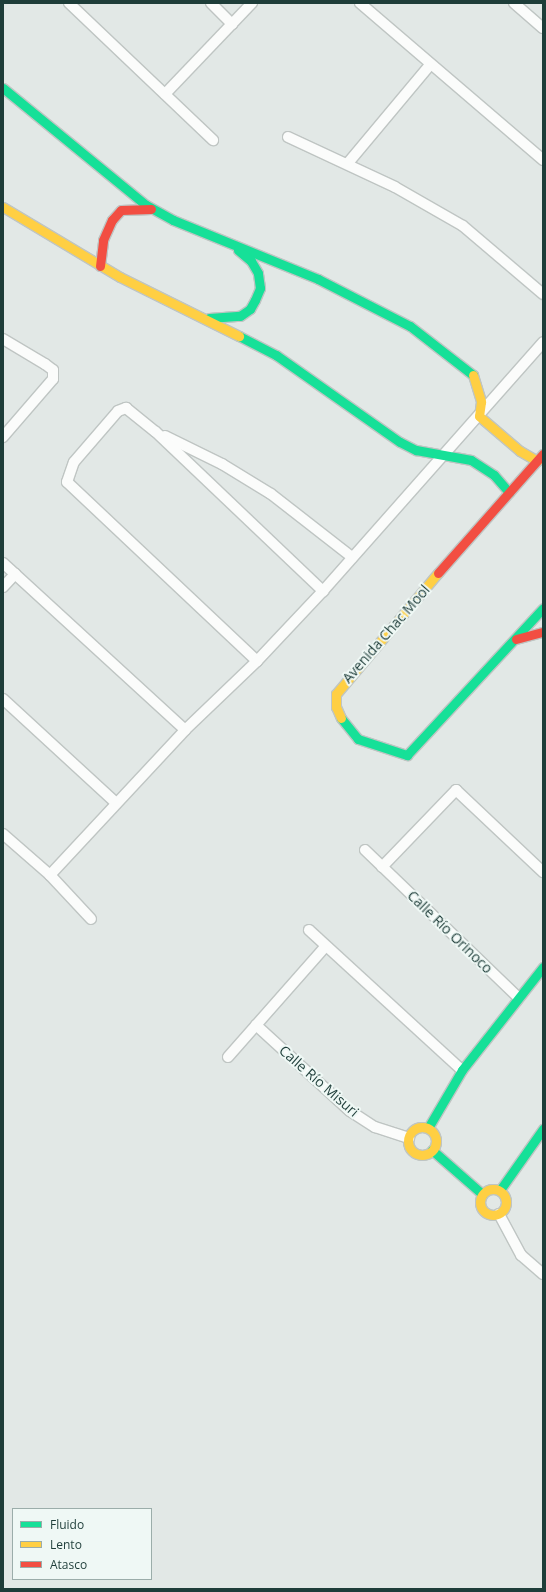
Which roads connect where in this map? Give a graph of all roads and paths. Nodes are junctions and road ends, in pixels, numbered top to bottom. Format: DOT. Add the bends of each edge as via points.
graph roads {
  1 [pos="69,3"];
  2 [pos="211,3"];
  3 [pos="252,3"];
  4 [pos="360,3"];
  5 [pos="514,3"];
  6 [pos="232,24"];
  7 [pos="543,28"];
  8 [pos="430,65"];
  9 [pos="3,88"];
  10 [pos="165,94"];
  11 [pos="288,137"];
  12 [pos="213,140"];
  13 [pos="543,160"];
  14 [pos="348,163"];
  15 [pos="3,208"];
  16 [pos="154,210"];
  17 [pos="229,243"];
  18 [pos="100,266"];
  19 [pos="543,294"];
  20 [pos="202,318"];
  21 [pos="3,339"];
  22 [pos="543,342"];
  23 [pos="479,416"];
  24 [pos="156,432"];
  25 [pos="3,437"];
  26 [pos="445,453"];
  27 [pos="540,458"];
  28 [pos="509,492"];
  29 [pos="352,557"];
  30 [pos="3,563"];
  31 [pos="15,574"];
  32 [pos="3,588"];
  33 [pos="323,591"];
  34 [pos="543,608"];
  35 [pos="543,632"];
  36 [pos="516,639"];
  37 [pos="257,661"];
  38 [pos="3,699"];
  39 [pos="185,730"];
  40 [pos="116,803"];
  41 [pos="3,834"];
  42 [pos="364,850"];
  43 [pos="382,867"];
  44 [pos="543,872"];
  45 [pos="50,875"];
  46 [pos="91,919"];
  47 [pos="309,930"];
  48 [pos="325,947"];
  49 [pos="543,967"];
  50 [pos="518,997"];
  51 [pos="256,1025"];
  52 [pos="228,1057"];
  53 [pos="462,1070"];
  54 [pos="428,1128"];
  55 [pos="541,1135"];
  56 [pos="409,1138"];
  57 [pos="432,1150"];
  58 [pos="500,1190"];
  59 [pos="482,1194"];
  60 [pos="499,1214"];
  61 [pos="543,1274"];
  1 -- 10 [label="street"];
  2 -- 6 [label="street"];
  3 -- 6 [label="street"];
  4 -- 8 [label="street"];
  5 -- 7 [label="street"];
  6 -- 10 [label="street"];
  8 -- 13 [label="street"];
  8 -- 14 [label="street"];
  9 -- 16 [label="street" via="113,181"];
  10 -- 12 [label="street"];
  11 -- 14 [label="street"];
  14 -- 19 [label="street" via="463,226"];
  15 -- 18 [label="street"];
  16 -- 17 [label="street"];
  16 -- 18 [label="street" via="122,210 112,220 103,240"];
  17 -- 20 [label="street" via="251,261 258,273 260,288 250,309 240,316"];
  17 -- 23 [label="street" via="318,279 410,326 474,376 481,402"];
  18 -- 20 [label="street"];
  20 -- 26 [label="street" via="241,336 300,370 400,442 416,450"];
  21 -- 25 [label="street" via="53,370 53,379"];
  22 -- 23 [label="street"];
  23 -- 26 [label="street"];
  23 -- 27 [label="street" via="520,452"];
  24 -- 29 [label="street" via="222,464 271,494"];
  24 -- 33 [label="street"];
  24 -- 37 [label="street" via="126,408 118,411 74,462 67,482"];
  26 -- 28 [label="street" via="483,467"];
  26 -- 29 [label="street"];
  27 -- 28 [label="street, Avenida Chac Mool"];
  28 -- 36 [label="street, Avenida Chac Mool" via="349,675 336,694 336,707 342,720 358,739 407,754"];
  29 -- 33 [label="street"];
  30 -- 31 [label="street"];
  31 -- 32 [label="street"];
  31 -- 39 [label="street"];
  33 -- 37 [label="street"];
  34 -- 36 [label="street, Avenida Chac Mool"];
  35 -- 36 [label="street"];
  37 -- 39 [label="street"];
  38 -- 40 [label="street"];
  39 -- 40 [label="street"];
  40 -- 45 [label="street"];
  41 -- 45 [label="street"];
  42 -- 43 [label="street, Calle Río Orinoco"];
  43 -- 44 [label="street" via="456,790"];
  43 -- 50 [label="street, Calle Río Orinoco"];
  45 -- 46 [label="street"];
  47 -- 48 [label="street"];
  48 -- 51 [label="street"];
  48 -- 53 [label="street"];
  49 -- 50 [label="street"];
  50 -- 53 [label="street"];
  51 -- 52 [label="street"];
  51 -- 56 [label="street, Calle Río Misuri" via="350,1111 375,1127"];
  53 -- 54 [label="street"];
  54 -- 56 [label="street" via="416,1129"];
  54 -- 57 [label="street" via="436,1138"];
  55 -- 58 [label="street"];
  56 -- 57 [label="street" via="410,1147 416,1153 425,1154"];
  57 -- 59 [label="street"];
  58 -- 59 [label="street" via="492,1188"];
  58 -- 60 [label="street" via="506,1201"];
  59 -- 60 [label="street" via="479,1203 483,1211 490,1215"];
  60 -- 61 [label="street" via="521,1255"];
}
